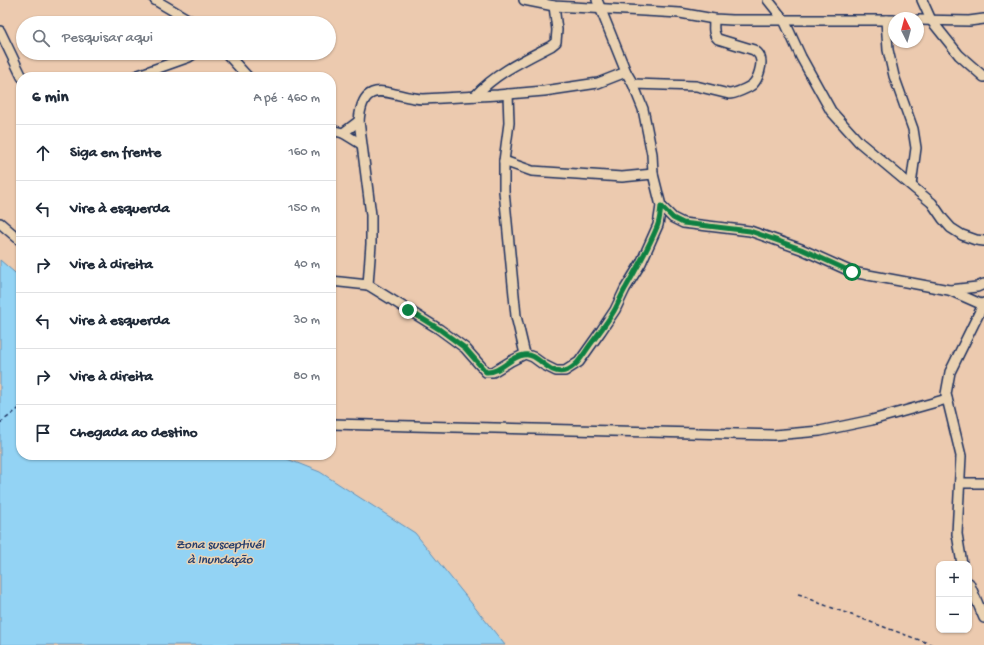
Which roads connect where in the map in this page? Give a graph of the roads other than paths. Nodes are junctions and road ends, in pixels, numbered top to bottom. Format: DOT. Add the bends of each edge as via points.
graph roads {
  1 [pos="155,0"];
  2 [pos="524,0"];
  3 [pos="768,0"];
  4 [pos="922,0"];
  5 [pos="599,4"];
  6 [pos="554,6"];
  7 [pos="181,16"];
  8 [pos="714,19"];
  9 [pos="984,19"];
  10 [pos="784,20"];
  11 [pos="888,20"];
  12 [pos="924,20"];
  13 [pos="931,20"];
  14 [pos="0,31"];
  15 [pos="888,48"];
  16 [pos="181,60"];
  17 [pos="232,60"];
  18 [pos="20,72"];
  19 [pos="147,72"];
  20 [pos="243,72"];
  21 [pos="626,72"];
  22 [pos="984,76"];
  23 [pos="633,84"];
  24 [pos="508,94"];
  25 [pos="474,96"];
  26 [pos="359,121"];
  27 [pos="336,131"];
  28 [pos="343,133"];
  29 [pos="362,144"];
  30 [pos="504,161"];
  31 [pos="653,174"];
  32 [pos="911,185"];
  33 [pos="661,206"];
  34 [pos="0,223"];
  35 [pos="16,237"];
  36 [pos="984,241"];
  37 [pos="336,282"];
  38 [pos="984,284"];
  39 [pos="368,285"];
  40 [pos="949,290"];
  41 [pos="983,308"];
  42 [pos="525,354"];
  43 [pos="947,399"];
  44 [pos="336,424"];
  45 [pos="960,483"];
  46 [pos="984,483"];
  47 [pos="962,561"];
  48 [pos="972,590"];
  49 [pos="984,618"];
  1 -- 7 [label="street"];
  2 -- 6 [label="street"];
  3 -- 10 [label="street"];
  4 -- 13 [label="street"];
  5 -- 6 [label="street"];
  5 -- 8 [label="street"];
  5 -- 21 [label="street"];
  6 -- 25 [label="street" via="558,30 556,42 491,80"];
  8 -- 10 [label="street"];
  8 -- 23 [label="street" via="714,33 718,39 758,53 761,63 755,83 734,94 696,86"];
  9 -- 13 [label="street"];
  10 -- 11 [label="street"];
  10 -- 32 [label="street" via="831,111 859,142"];
  12 -- 13 [label="street"];
  13 -- 22 [label="street" via="959,55"];
  14 -- 18 [label="street"];
  15 -- 32 [label="street" via="894,76 913,129 916,148"];
  16 -- 19 [label="street"];
  17 -- 20 [label="street"];
  21 -- 23 [label="street"];
  21 -- 24 [label="street" via="598,83"];
  23 -- 31 [label="street" via="643,109 652,154"];
  24 -- 25 [label="street"];
  24 -- 30 [label="street" via="509,123"];
  25 -- 26 [label="street" via="412,98 382,91 374,92 363,100"];
  26 -- 28 [label="street"];
  26 -- 29 [label="street"];
  27 -- 28 [label="street"];
  28 -- 29 [label="street"];
  29 -- 39 [label="street" via="371,215"];
  30 -- 31 [label="street" via="532,171 622,177"];
  30 -- 42 [label="street" via="504,191 516,316"];
  31 -- 33 [label="street"];
  32 -- 36 [label="street" via="932,202 942,219 952,228 962,235"];
  33 -- 40 [label="street" via="673,218 683,223 750,231 801,249 852,272"];
  33 -- 42 [label="street" via="658,225 641,263 602,331 579,362 565,371 556,372"];
  34 -- 35 [label="street"];
  37 -- 39 [label="street"];
  38 -- 40 [label="street"];
  39 -- 42 [label="street" via="465,348 486,372 493,372"];
  40 -- 41 [label="street"];
  41 -- 43 [label="street" via="950,372"];
  43 -- 44 [label="street" via="872,420 820,431 774,435"];
  43 -- 45 [label="street" via="961,456"];
  45 -- 46 [label="street"];
  45 -- 47 [label="street" via="957,534"];
  48 -- 49 [label="street"];
}
